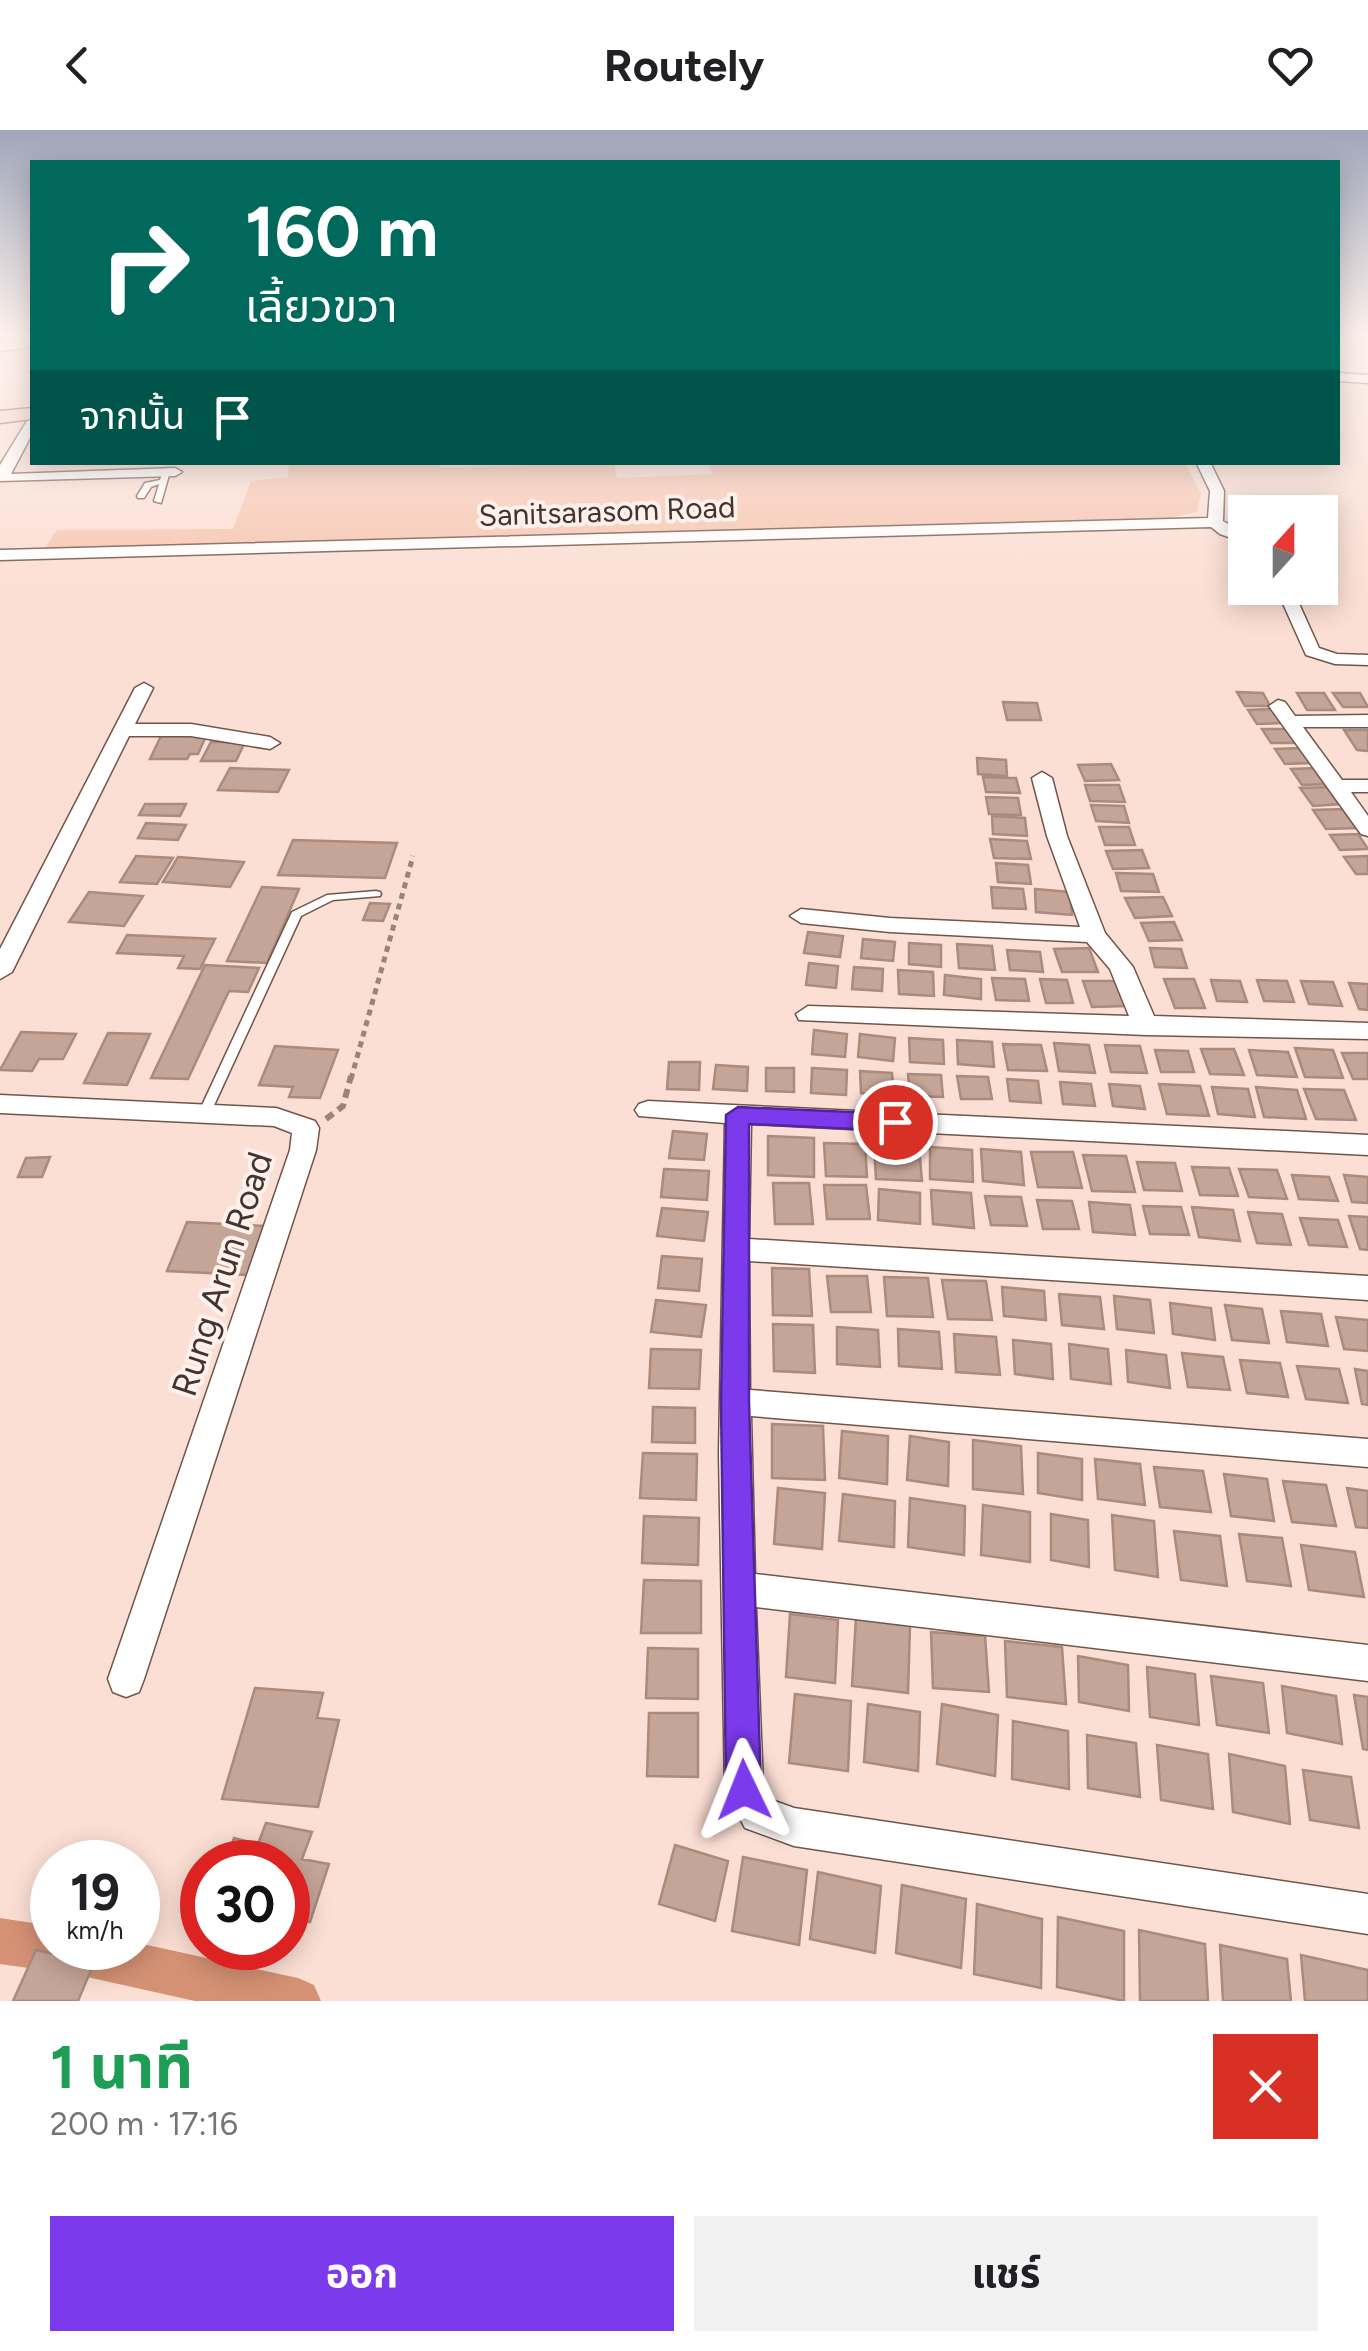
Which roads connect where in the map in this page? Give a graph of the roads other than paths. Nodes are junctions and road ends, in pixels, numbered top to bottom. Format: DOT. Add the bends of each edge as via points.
graph roads {
  1 [pos="30,427"];
  2 [pos="1204,465"];
  3 [pos="168,476"];
  4 [pos="140,496"];
  5 [pos="158,500"];
  6 [pos="1215,522"];
  7 [pos="1228,532"];
  8 [pos="0,555"];
  9 [pos="1292,605"];
  10 [pos="1368,660"];
  11 [pos="144,688"];
  12 [pos="1278,706"];
  13 [pos="1368,721"];
  14 [pos="1292,722"];
  15 [pos="122,730"];
  16 [pos="270,742"];
  17 [pos="1042,778"];
  18 [pos="1337,786"];
  19 [pos="1368,786"];
  20 [pos="1368,830"];
  21 [pos="376,894"];
  22 [pos="802,916"];
  23 [pos="1094,935"];
  24 [pos="0,972"];
  25 [pos="808,1014"];
  26 [pos="1146,1027"];
  27 [pos="1368,1032"];
  28 [pos="0,1104"];
  29 [pos="648,1110"];
  30 [pos="204,1114"];
  31 [pos="738,1115"];
  32 [pos="1368,1145"];
  33 [pos="734,1249"];
  34 [pos="1368,1288"];
  35 [pos="735,1402"];
  36 [pos="1368,1452"];
  37 [pos="737,1588"];
  38 [pos="1368,1664"];
  39 [pos="126,1679"];
  40 [pos="1368,1914"];
  1 -- 3 [label="street" via="4,478"];
  2 -- 6 [label="street" via="1217,491"];
  3 -- 4 [label="lane"];
  3 -- 5 [label="lane"];
  6 -- 7 [label="street"];
  6 -- 8 [label="street, Sanitsarasom Road"];
  9 -- 10 [label="street" via="1312,650"];
  11 -- 15 [label="street"];
  12 -- 14 [label="street"];
  13 -- 14 [label="street"];
  14 -- 18 [label="street"];
  15 -- 16 [label="street" via="190,730"];
  15 -- 24 [label="street"];
  17 -- 23 [label="street"];
  18 -- 19 [label="street"];
  18 -- 20 [label="street"];
  21 -- 30 [label="lane" via="330,897 296,914"];
  22 -- 23 [label="street"];
  23 -- 26 [label="street" via="1122,967"];
  25 -- 26 [label="street"];
  26 -- 27 [label="street"];
  28 -- 30 [label="street, Rung Arun Road"];
  29 -- 31 [label="street"];
  30 -- 39 [label="street, Rung Arun Road" via="297,1122 306,1128 303,1150"];
  31 -- 32 [label="street"];
  31 -- 33 [label="street"];
  33 -- 34 [label="street"];
  33 -- 35 [label="street"];
  35 -- 36 [label="street"];
  35 -- 37 [label="street"];
  37 -- 38 [label="street"];
  37 -- 40 [label="street" via="744,1790 759,1814 794,1827"];
}
